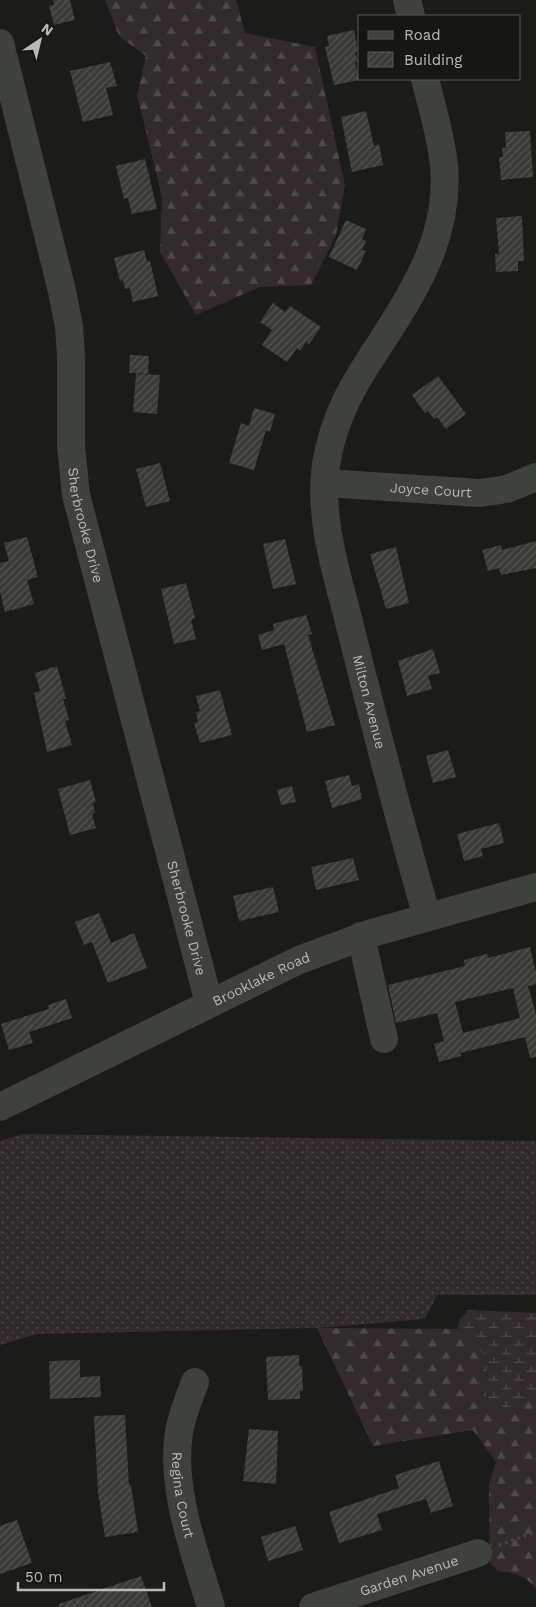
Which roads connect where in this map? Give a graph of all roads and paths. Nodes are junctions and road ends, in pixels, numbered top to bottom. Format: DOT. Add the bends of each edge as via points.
graph roads {
  1 [pos="407,0"];
  2 [pos="411,15"];
  3 [pos="0,43"];
  4 [pos="425,80"];
  5 [pos="536,477"];
  6 [pos="324,482"];
  7 [pos="536,887"];
  8 [pos="427,917"];
  9 [pos="361,936"];
  10 [pos="209,1003"];
  11 [pos="384,1039"];
  12 [pos="0,1107"];
  13 [pos="195,1382"];
  14 [pos="536,1532"];
  15 [pos="478,1553"];
  16 [pos="325,1605"];
  17 [pos="211,1607"];
  1 -- 2 [label="street"];
  3 -- 10 [label="street, Sherbrooke Drive" via="69,326 71,446 76,495"];
  4 -- 6 [label="street" via="444,168 441,215 433,249 409,300 341,407 332,432"];
  5 -- 6 [label="street, Joyce Court" via="507,489 480,493"];
  6 -- 8 [label="street, Milton Avenue" via="326,527 372,716"];
  7 -- 8 [label="street, Brooklake Road"];
  8 -- 9 [label="street, Brooklake Road"];
  9 -- 10 [label="street, Brooklake Road" via="299,960"];
  9 -- 11 [label="street"];
  10 -- 12 [label="street, Brooklake Road"];
  13 -- 17 [label="street, Regina Court" via="181,1424 177,1459 185,1517"];
  14 -- 15 [label="path"];
  15 -- 16 [label="street, Garden Avenue"];
}
